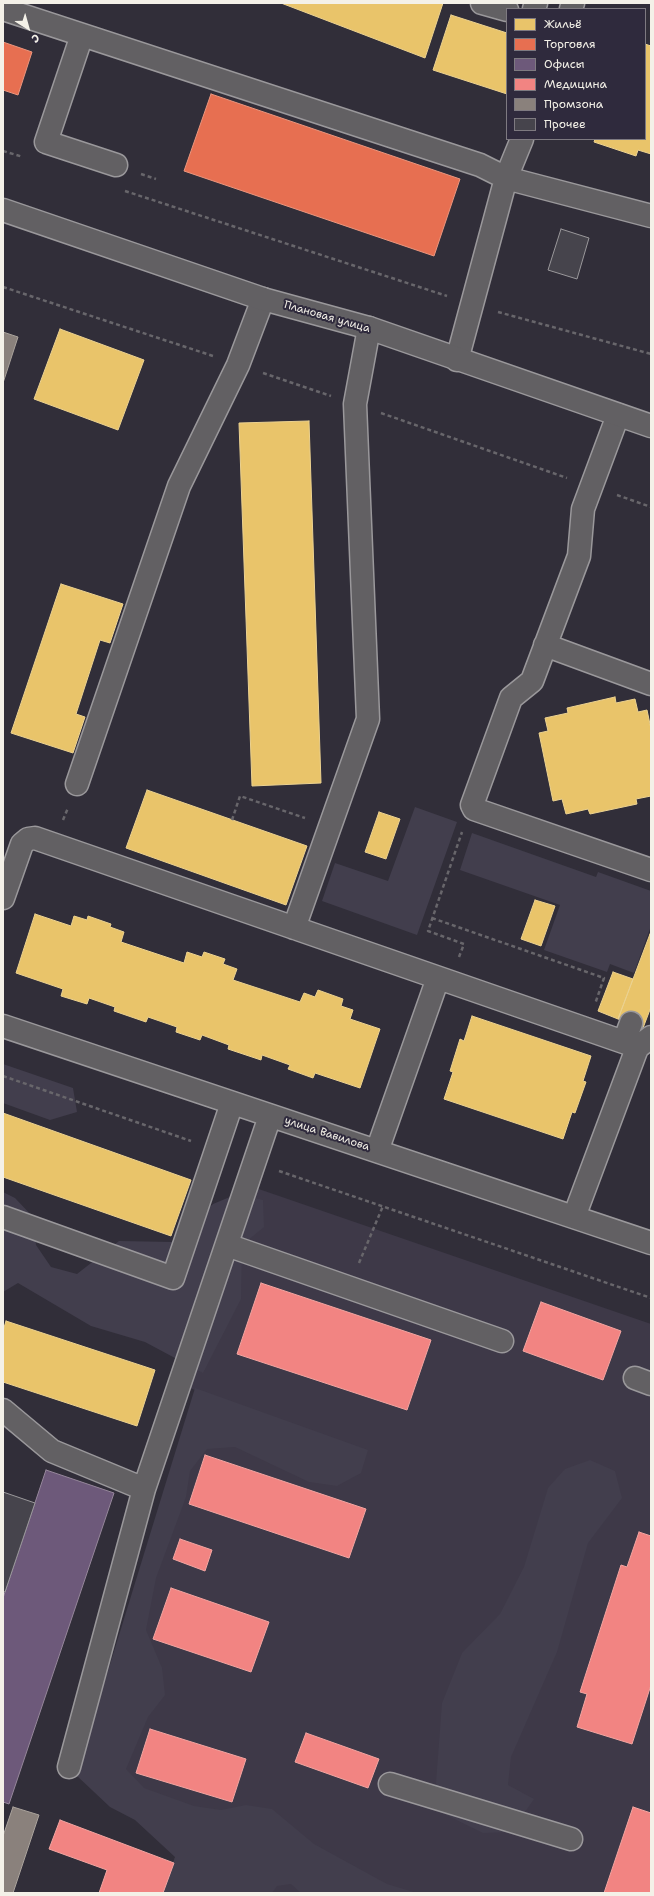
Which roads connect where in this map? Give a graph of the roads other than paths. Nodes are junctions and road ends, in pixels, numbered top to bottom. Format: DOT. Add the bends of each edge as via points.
graph roads {
  1 [pos="482,3"];
  2 [pos="3,9"];
  3 [pos="506,10"];
  4 [pos="82,36"];
  5 [pos="522,140"];
  6 [pos="116,166"];
  7 [pos="506,178"];
  8 [pos="3,210"];
  9 [pos="651,216"];
  10 [pos="263,299"];
  11 [pos="369,328"];
  12 [pos="457,360"];
  13 [pos="618,415"];
  14 [pos="651,426"];
  15 [pos="545,645"];
  16 [pos="651,684"];
  17 [pos="77,784"];
  18 [pos="651,870"];
  19 [pos="3,898"];
  20 [pos="294,928"];
  21 [pos="444,980"];
  22 [pos="3,1026"];
  23 [pos="636,1037"];
  24 [pos="232,1103"];
  25 [pos="270,1116"];
  26 [pos="377,1151"];
  27 [pos="3,1217"];
  28 [pos="574,1217"];
  29 [pos="651,1243"];
  30 [pos="227,1245"];
  31 [pos="502,1341"];
  32 [pos="3,1410"];
  33 [pos="144,1489"];
  34 [pos="69,1766"];
  35 [pos="390,1784"];
  36 [pos="572,1839"];
  1 -- 3 [label="street"];
  2 -- 4 [label="street"];
  4 -- 6 [label="street" via="46,142"];
  4 -- 7 [label="street" via="480,165"];
  5 -- 7 [label="street"];
  7 -- 9 [label="street"];
  7 -- 12 [label="street"];
  8 -- 10 [label="street, Плановая улица"];
  10 -- 11 [label="street, Плановая улица"];
  10 -- 17 [label="street" via="238,365 179,486"];
  11 -- 12 [label="street, Плановая улица"];
  11 -- 20 [label="street" via="355,404 368,719"];
  12 -- 13 [label="street, Плановая улица"];
  13 -- 14 [label="street, Плановая улица"];
  13 -- 15 [label="street" via="583,509 579,556"];
  15 -- 16 [label="street"];
  15 -- 18 [label="street" via="532,681 509,703 472,805 474,809"];
  19 -- 20 [label="street" via="22,844 28,839 35,838"];
  20 -- 21 [label="street"];
  21 -- 23 [label="street" via="586,1029"];
  21 -- 26 [label="street"];
  22 -- 24 [label="street, улица Вавилова"];
  23 -- 28 [label="street"];
  24 -- 25 [label="street, улица Вавилова"];
  24 -- 27 [label="street" via="173,1278"];
  25 -- 26 [label="street, улица Вавилова"];
  25 -- 30 [label="street"];
  26 -- 28 [label="street, улица Вавилова"];
  28 -- 29 [label="street, улица Вавилова"];
  30 -- 31 [label="street"];
  30 -- 33 [label="street"];
  32 -- 33 [label="street" via="52,1451"];
  33 -- 34 [label="street"];
  35 -- 36 [label="street"];
}
